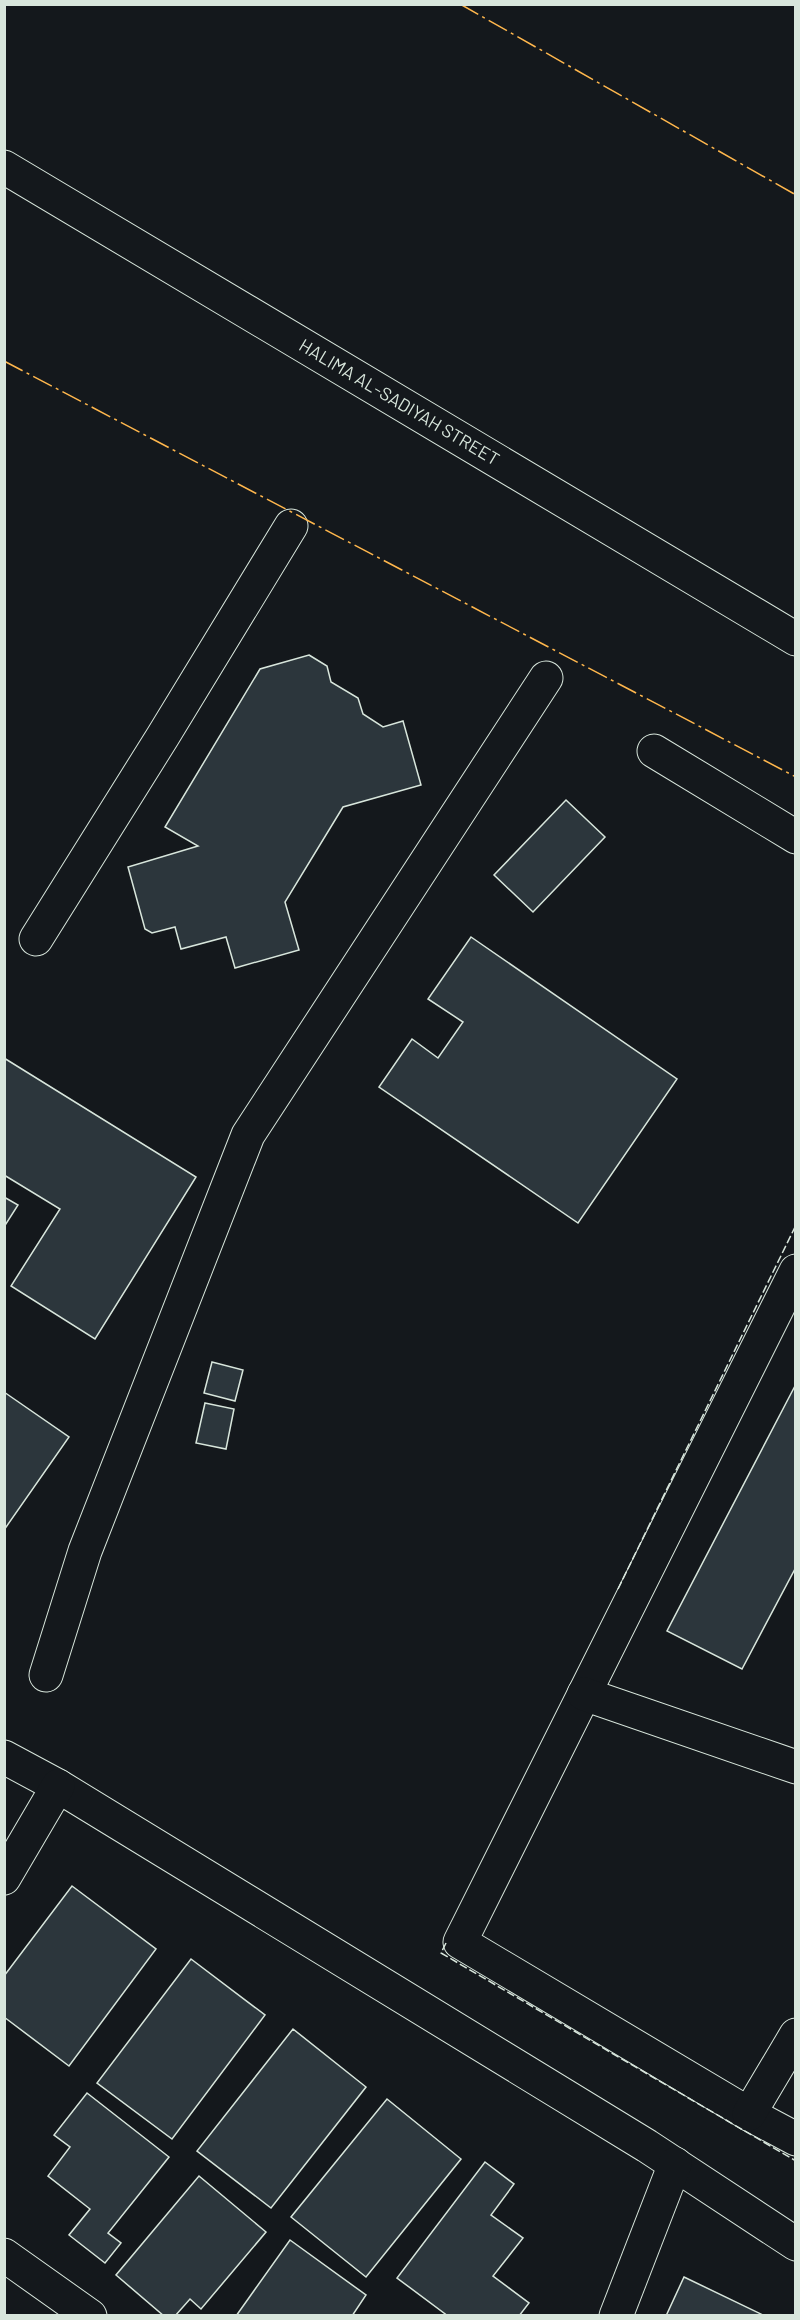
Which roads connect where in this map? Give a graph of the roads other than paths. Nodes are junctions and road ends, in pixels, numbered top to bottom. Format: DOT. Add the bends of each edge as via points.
graph roads {
  1 [pos="4,167"];
  2 [pos="291,526"];
  3 [pos="795,639"];
  4 [pos="546,678"];
  5 [pos="654,751"];
  6 [pos="795,837"];
  7 [pos="36,939"];
  8 [pos="795,1271"];
  9 [pos="46,1675"];
  10 [pos="584,1694"];
  11 [pos="4,1757"];
  12 [pos="795,1767"];
  13 [pos="58,1786"];
  14 [pos="4,1878"];
  15 [pos="795,2035"];
  16 [pos="749,2114"];
  17 [pos="795,2139"];
  18 [pos="675,2164"];
  19 [pos="795,2244"];
  20 [pos="4,2254"];
  21 [pos="90,2316"];
  22 [pos="616,2316"];
  1 -- 3 [label="street, HALIMA AL-SADIYAH STREET"];
  2 -- 7 [label="street"];
  4 -- 9 [label="street" via="248,1135 85,1551"];
  5 -- 6 [label="street"];
  8 -- 10 [label="street"];
  10 -- 12 [label="street"];
  10 -- 16 [label="street" via="460,1942"];
  11 -- 13 [label="street"];
  13 -- 14 [label="street"];
  13 -- 18 [label="street"];
  15 -- 16 [label="street"];
  16 -- 17 [label="street"];
  18 -- 19 [label="street"];
  18 -- 22 [label="street"];
  20 -- 21 [label="street"];
}
